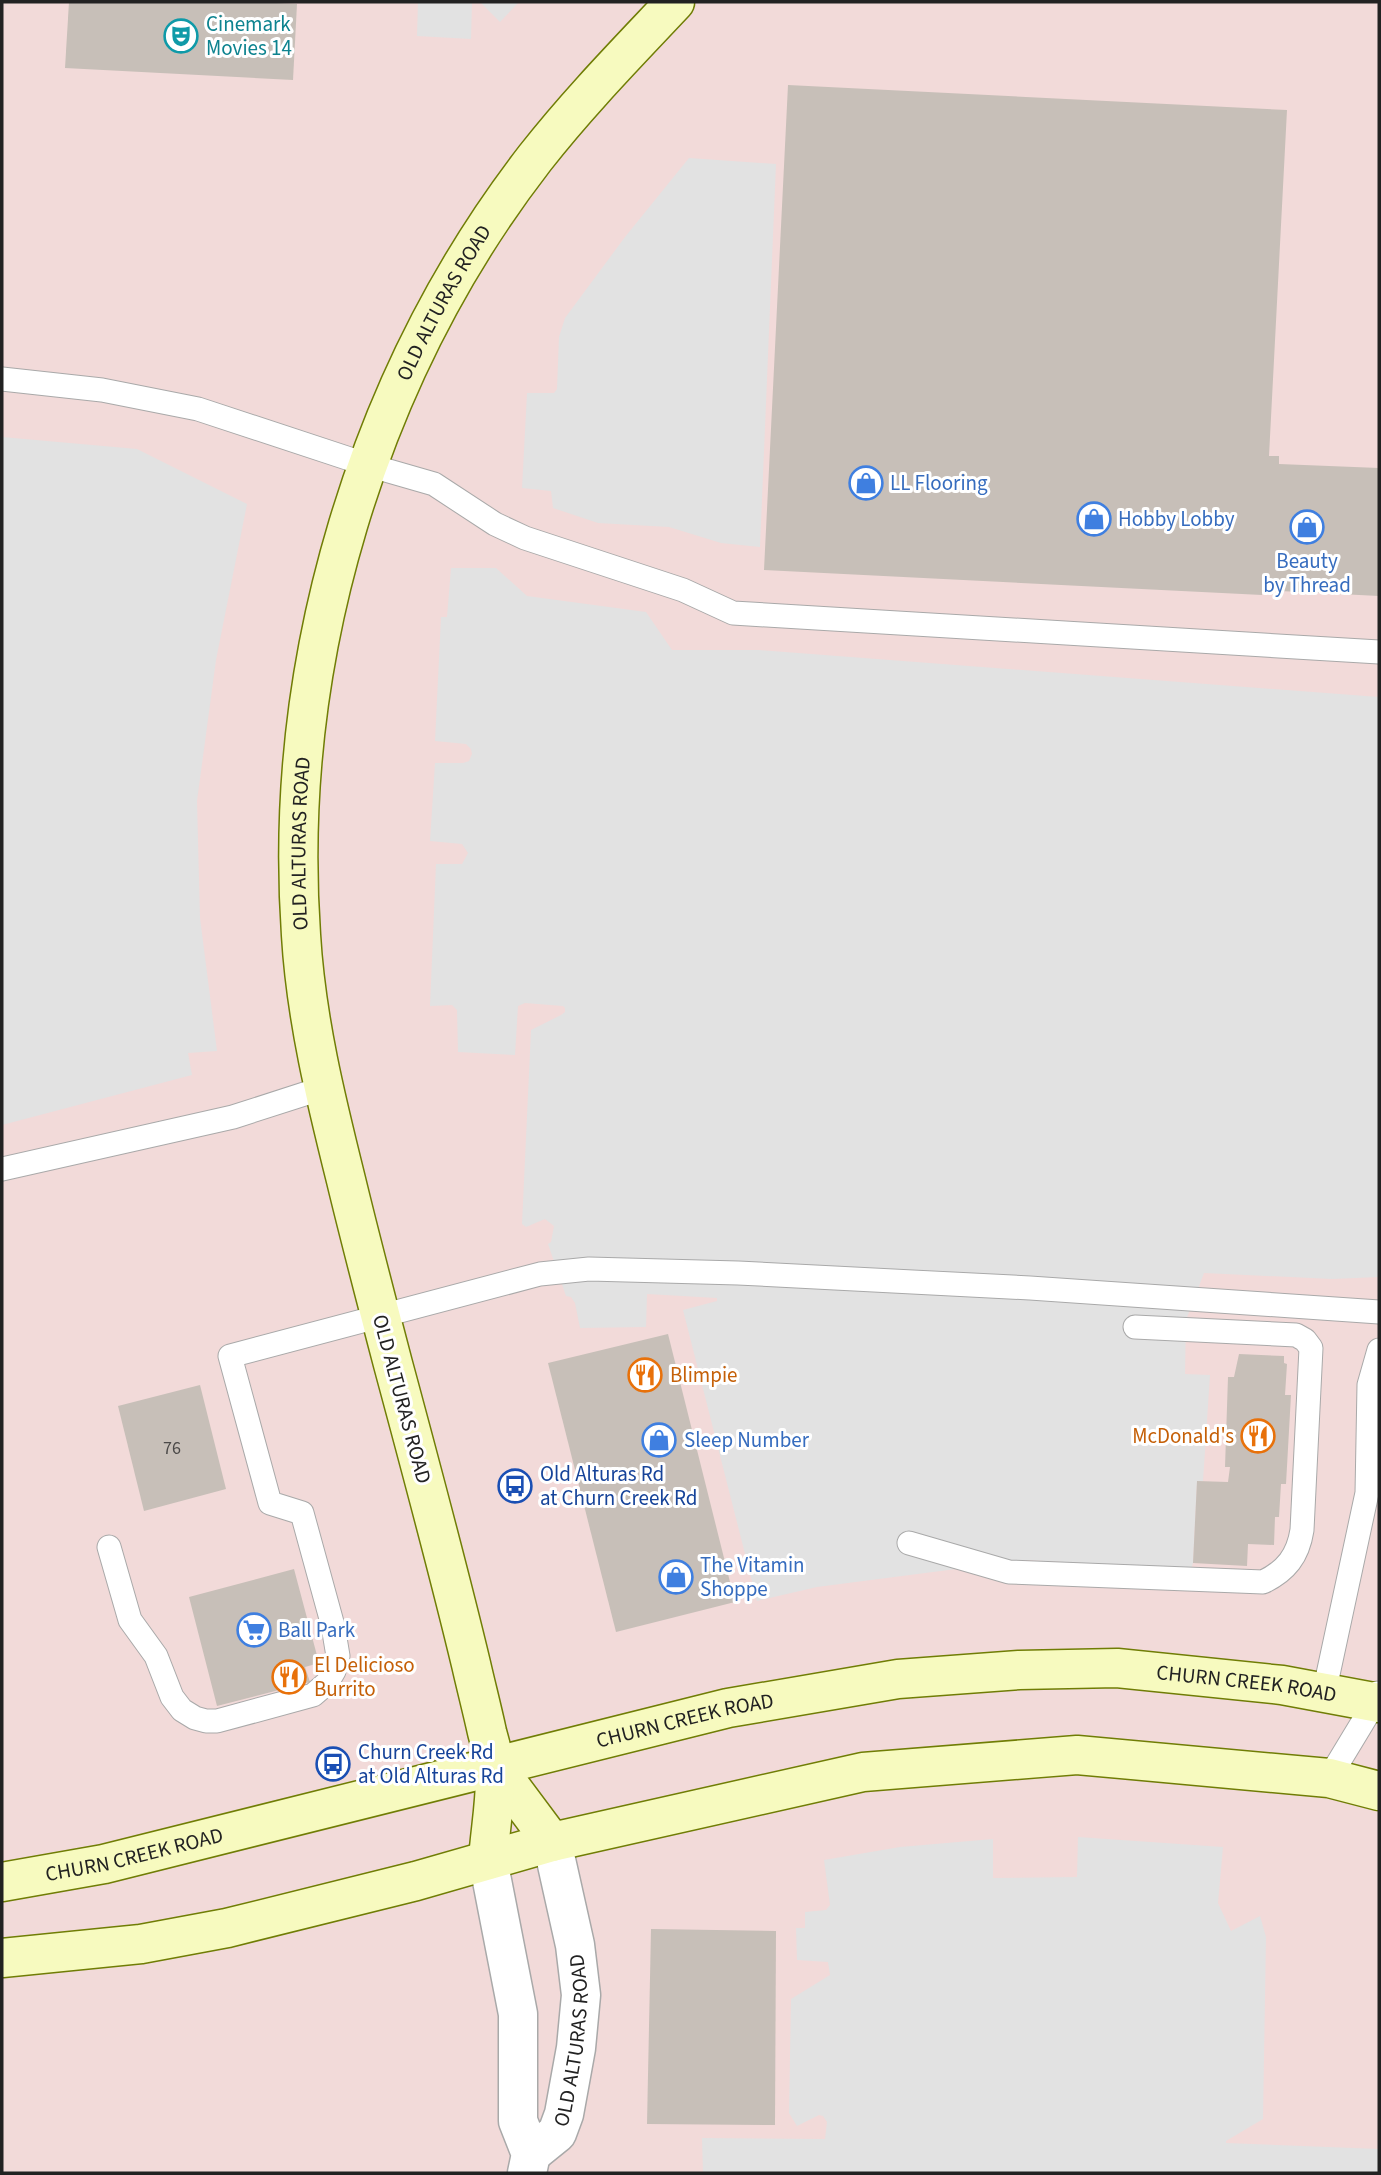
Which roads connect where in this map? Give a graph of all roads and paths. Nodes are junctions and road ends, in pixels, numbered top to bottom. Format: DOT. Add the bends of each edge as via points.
graph roads {
  1 [pos="675,2"];
  2 [pos="2,379"];
  3 [pos="368,465"];
  4 [pos="1379,652"];
  5 [pos="323,1088"];
  6 [pos="2,1169"];
  7 [pos="1379,1312"];
  8 [pos="380,1317"];
  9 [pos="1135,1326"];
  10 [pos="1379,1350"];
  11 [pos="909,1543"];
  12 [pos="108,1547"];
  13 [pos="1324,1693"];
  14 [pos="1378,1697"];
  15 [pos="496,1767"];
  16 [pos="1329,1779"];
  17 [pos="1379,1791"];
  18 [pos="552,1842"];
  19 [pos="488,1860"];
  20 [pos="2,1882"];
  21 [pos="2,1958"];
  22 [pos="529,2164"];
  1 -- 3 [label="main road, OLD ALTURAS ROAD" via="582,102 484,232 417,348"];
  2 -- 3 [label="lane" via="102,390 198,409"];
  3 -- 4 [label="lane" via="434,484 525,538 683,590 733,613"];
  3 -- 5 [label="main road, OLD ALTURAS ROAD" via="324,621 301,788 301,936"];
  5 -- 6 [label="lane" via="233,1117"];
  5 -- 8 [label="main road, OLD ALTURAS ROAD"];
  7 -- 8 [label="lane" via="1030,1288 589,1269 540,1274"];
  8 -- 12 [label="lane" via="230,1356 270,1503 302,1513 335,1636 338,1656 334,1671 313,1695 227,1719 206,1721 182,1710 156,1656 130,1620"];
  8 -- 15 [label="main road, OLD ALTURAS ROAD"];
  9 -- 11 [label="lane" via="1296,1335 1311,1348 1302,1530 1286,1567 1263,1582 1009,1572"];
  10 -- 13 [label="lane" via="1369,1385 1367,1493"];
  13 -- 14 [label="main road, CHURN CREEK ROAD"];
  13 -- 15 [label="main road, CHURN CREEK ROAD" via="1117,1668 911,1678 728,1707"];
  14 -- 16 [label="lane"];
  15 -- 18 [label="main road, OLD ALTURAS ROAD"];
  15 -- 19 [label="main road, OLD ALTURAS ROAD"];
  15 -- 20 [label="main road, CHURN CREEK ROAD" via="104,1864"];
  16 -- 17 [label="main road"];
  16 -- 18 [label="main road" via="1077,1755 863,1772"];
  18 -- 19 [label="main road"];
  18 -- 22 [label="street, OLD ALTURAS ROAD" via="581,1995 564,2114 557,2133"];
  19 -- 21 [label="main road" via="227,1928 141,1944"];
  19 -- 22 [label="street, OLD ALTURAS ROAD" via="518,2014 518,2121"];
}
